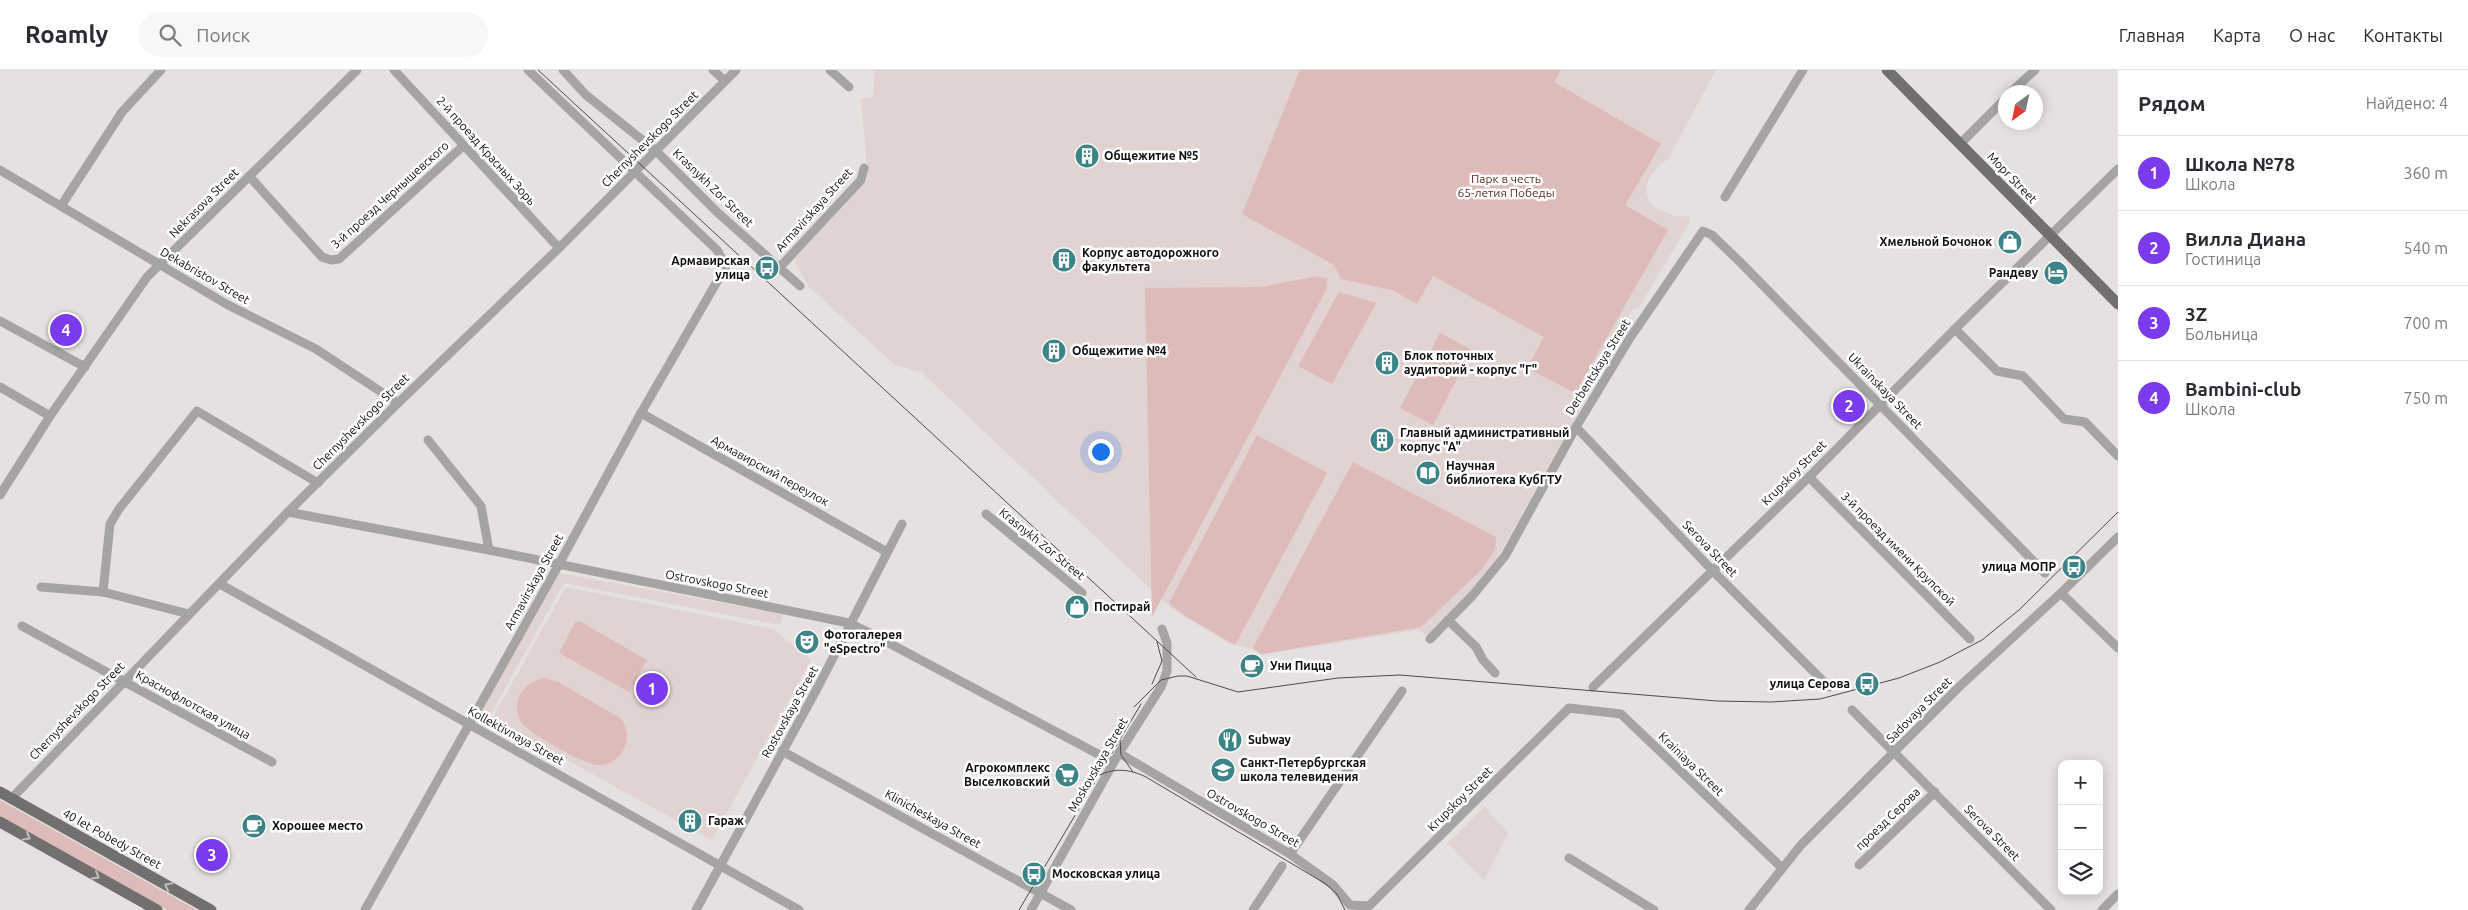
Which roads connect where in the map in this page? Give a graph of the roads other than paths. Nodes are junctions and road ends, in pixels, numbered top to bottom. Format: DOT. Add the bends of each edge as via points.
graph roads {
  1 [pos="161,70"];
  2 [pos="358,70"];
  3 [pos="394,70"];
  4 [pos="528,70"];
  5 [pos="562,70"];
  6 [pos="713,70"];
  7 [pos="736,70"];
  8 [pos="830,70"];
  9 [pos="1802,70"];
  10 [pos="1887,70"];
  11 [pos="2035,70"];
  12 [pos="725,81"];
  13 [pos="2019,85"];
  14 [pos="849,87"];
  15 [pos="1998,106"];
  16 [pos="1960,144"];
  17 [pos="463,146"];
  18 [pos="656,150"];
  19 [pos="864,168"];
  20 [pos="2118,169"];
  21 [pos="0,170"];
  22 [pos="636,171"];
  23 [pos="249,176"];
  24 [pos="1725,197"];
  25 [pos="61,206"];
  26 [pos="1703,231"];
  27 [pos="2050,236"];
  28 [pos="559,248"];
  29 [pos="161,264"];
  30 [pos="780,267"];
  31 [pos="800,286"];
  32 [pos="2118,304"];
  33 [pos="0,321"];
  34 [pos="1955,329"];
  35 [pos="84,367"];
  36 [pos="0,387"];
  37 [pos="398,403"];
  38 [pos="1880,404"];
  39 [pos="640,413"];
  40 [pos="50,416"];
  41 [pos="1576,427"];
  42 [pos="428,440"];
  43 [pos="2118,456"];
  44 [pos="1809,478"];
  45 [pos="318,483"];
  46 [pos="0,495"];
  47 [pos="288,512"];
  48 [pos="986,514"];
  49 [pos="902,524"];
  50 [pos="2118,537"];
  51 [pos="488,550"];
  52 [pos="887,552"];
  53 [pos="558,566"];
  54 [pos="1712,570"];
  55 [pos="2045,573"];
  56 [pos="220,584"];
  57 [pos="41,587"];
  58 [pos="103,592"];
  59 [pos="1082,593"];
  60 [pos="2061,593"];
  61 [pos="189,614"];
  62 [pos="1448,620"];
  63 [pos="849,624"];
  64 [pos="22,626"];
  65 [pos="1162,629"];
  66 [pos="1430,639"];
  67 [pos="1970,639"];
  68 [pos="2118,648"];
  69 [pos="1495,673"];
  70 [pos="124,681"];
  71 [pos="1829,686"];
  72 [pos="1593,687"];
  73 [pos="1402,691"];
  74 [pos="1568,708"];
  75 [pos="1852,710"];
  76 [pos="469,724"];
  77 [pos="782,751"];
  78 [pos="1119,753"];
  79 [pos="1895,753"];
  80 [pos="272,762"];
  81 [pos="1113,762"];
  82 [pos="0,792"];
  83 [pos="1935,792"];
  84 [pos="11,798"];
  85 [pos="0,822"];
  86 [pos="1290,854"];
  87 [pos="1569,858"];
  88 [pos="719,865"];
  89 [pos="1859,865"];
  90 [pos="1282,866"];
  91 [pos="1782,868"];
  92 [pos="1040,893"];
  93 [pos="2118,894"];
  94 [pos="1369,906"];
  95 [pos="157,910"];
  96 [pos="211,910"];
  97 [pos="365,910"];
  98 [pos="696,910"];
  99 [pos="799,910"];
  100 [pos="1031,910"];
  101 [pos="1071,910"];
  102 [pos="1253,910"];
  103 [pos="1654,910"];
  104 [pos="1749,910"];
  105 [pos="2051,910"];
  106 [pos="2102,910"];
  1 -- 25 [label="street" via="122,112"];
  2 -- 23 [label="street, Nekrasova Street"];
  3 -- 17 [label="street, 2-й проезд Красных Зорь"];
  4 -- 22 [label="street"];
  5 -- 18 [label="street, Krasnykh Zor Street" via="586,95"];
  6 -- 12 [label="street"];
  7 -- 12 [label="street, Chernyshevskogo Street"];
  8 -- 14 [label="street"];
  9 -- 24 [label="street"];
  10 -- 16 [label="main road, Mopr Street"];
  11 -- 13 [label="street"];
  12 -- 18 [label="street, Chernyshevskogo Street"];
  15 -- 16 [label="street"];
  16 -- 27 [label="main road, Mopr Street"];
  17 -- 23 [label="street, 3-й проезд Чернышевского" via="340,259 322,256"];
  17 -- 28 [label="street, 2-й проезд Красных Зорь"];
  18 -- 22 [label="street, Chernyshevskogo Street"];
  18 -- 30 [label="street, Krasnykh Zor Street" via="717,212"];
  19 -- 30 [label="street, Armavirskaya Street" via="861,180"];
  20 -- 27 [label="street, Krupskoy Street"];
  21 -- 25 [label="street, Dekabristov Street"];
  22 -- 28 [label="street, Chernyshevskogo Street"];
  22 -- 39 [label="street, Armavirskaya Street" via="717,250 726,266"];
  23 -- 29 [label="street, Nekrasova Street"];
  25 -- 29 [label="street, Dekabristov Street"];
  26 -- 38 [label="street, Ukrainskaya Street" via="1712,235 1740,262"];
  26 -- 41 [label="street, Derbentskaya Street" via="1630,338"];
  27 -- 32 [label="main road, Mopr Street"];
  27 -- 34 [label="street, Krupskoy Street"];
  28 -- 37 [label="street, Chernyshevskogo Street"];
  29 -- 35 [label="street, Nekrasova Street" via="147,277"];
  29 -- 37 [label="street, Dekabristov Street" via="228,305 316,349"];
  30 -- 31 [label="street, Krasnykh Zor Street"];
  33 -- 35 [label="street"];
  34 -- 38 [label="street, Krupskoy Street"];
  34 -- 43 [label="street" via="1997,371 2023,376 2064,419 2085,422"];
  35 -- 40 [label="street, Nekrasova Street"];
  36 -- 40 [label="street"];
  37 -- 45 [label="street, Chernyshevskogo Street"];
  38 -- 44 [label="street, Krupskoy Street"];
  38 -- 55 [label="street, Ukrainskaya Street"];
  39 -- 52 [label="street, Армавирский переулок"];
  39 -- 53 [label="street, Armavirskaya Street"];
  40 -- 46 [label="street, Nekrasova Street"];
  41 -- 54 [label="street, Serova Street"];
  41 -- 62 [label="street, Derbentskaya Street" via="1505,556"];
  42 -- 51 [label="street" via="481,506"];
  44 -- 54 [label="street, Krupskoy Street"];
  44 -- 67 [label="street, 3-й проезд имени Крупской"];
  45 -- 47 [label="street, Chernyshevskogo Street"];
  45 -- 58 [label="street" via="197,411 110,524"];
  47 -- 51 [label="street, Ostrovskogo Street"];
  47 -- 56 [label="street, Chernyshevskogo Street"];
  48 -- 59 [label="street, Krasnykh Zor Street"];
  49 -- 52 [label="street, Rostovskaya Street"];
  50 -- 60 [label="street, Sadovaya Street"];
  51 -- 53 [label="street, Ostrovskogo Street"];
  52 -- 63 [label="street, Rostovskaya Street"];
  53 -- 63 [label="street, Ostrovskogo Street"];
  53 -- 76 [label="street, Armavirskaya Street"];
  54 -- 71 [label="street, Serova Street"];
  54 -- 72 [label="street, Krupskoy Street"];
  56 -- 61 [label="street, Chernyshevskogo Street"];
  56 -- 76 [label="street, Kollektivnaya Street"];
  57 -- 58 [label="street"];
  58 -- 61 [label="street"];
  60 -- 68 [label="street"];
  60 -- 79 [label="street, Sadovaya Street" via="1960,686"];
  61 -- 70 [label="street, Chernyshevskogo Street"];
  62 -- 66 [label="street, Derbentskaya Street"];
  62 -- 69 [label="street" via="1476,647"];
  63 -- 77 [label="street, Rostovskaya Street"];
  63 -- 81 [label="street, Ostrovskogo Street"];
  64 -- 70 [label="street, Краснофлотская улица"];
  65 -- 78 [label="street, Moskovskaya Street" via="1167,643 1167,671 1158,694 1152,698"];
  70 -- 80 [label="street, Краснофлотская улица"];
  70 -- 84 [label="street, Chernyshevskogo Street"];
  73 -- 86 [label="street"];
  74 -- 91 [label="street, Krainiaya Street" via="1621,714"];
  74 -- 94 [label="street, Krupskoy Street"];
  75 -- 79 [label="street, Serova Street"];
  76 -- 88 [label="street, Kollektivnaya Street"];
  76 -- 97 [label="street, Armavirskaya Street"];
  77 -- 88 [label="street, Rostovskaya Street"];
  77 -- 92 [label="street, Klinicheskaya Street"];
  78 -- 81 [label="street, Moskovskaya Street"];
  78 -- 86 [label="street, Ostrovskogo Street"];
  79 -- 83 [label="street, Serova Street"];
  79 -- 91 [label="street, Sadovaya Street" via="1801,845"];
  81 -- 92 [label="street, Moskovskaya Street"];
  82 -- 84 [label="main road, 40 let Pobedy Street"];
  83 -- 89 [label="street, проезд Серова"];
  83 -- 105 [label="street, Serova Street"];
  96 -- 84 [label="main road, 40 let Pobedy Street, one-way"];
  85 -- 95 [label="main road, one-way"];
  86 -- 94 [label="street, Ostrovskogo Street" via="1333,885 1350,905"];
  87 -- 103 [label="street"];
  88 -- 98 [label="street, Rostovskaya Street"];
  88 -- 99 [label="street, Kollektivnaya Street"];
  90 -- 102 [label="street"];
  91 -- 104 [label="street, Sadovaya Street"];
  92 -- 100 [label="street, Moskovskaya Street"];
  92 -- 101 [label="street, Klinicheskaya Street"];
  93 -- 106 [label="street"];
}
